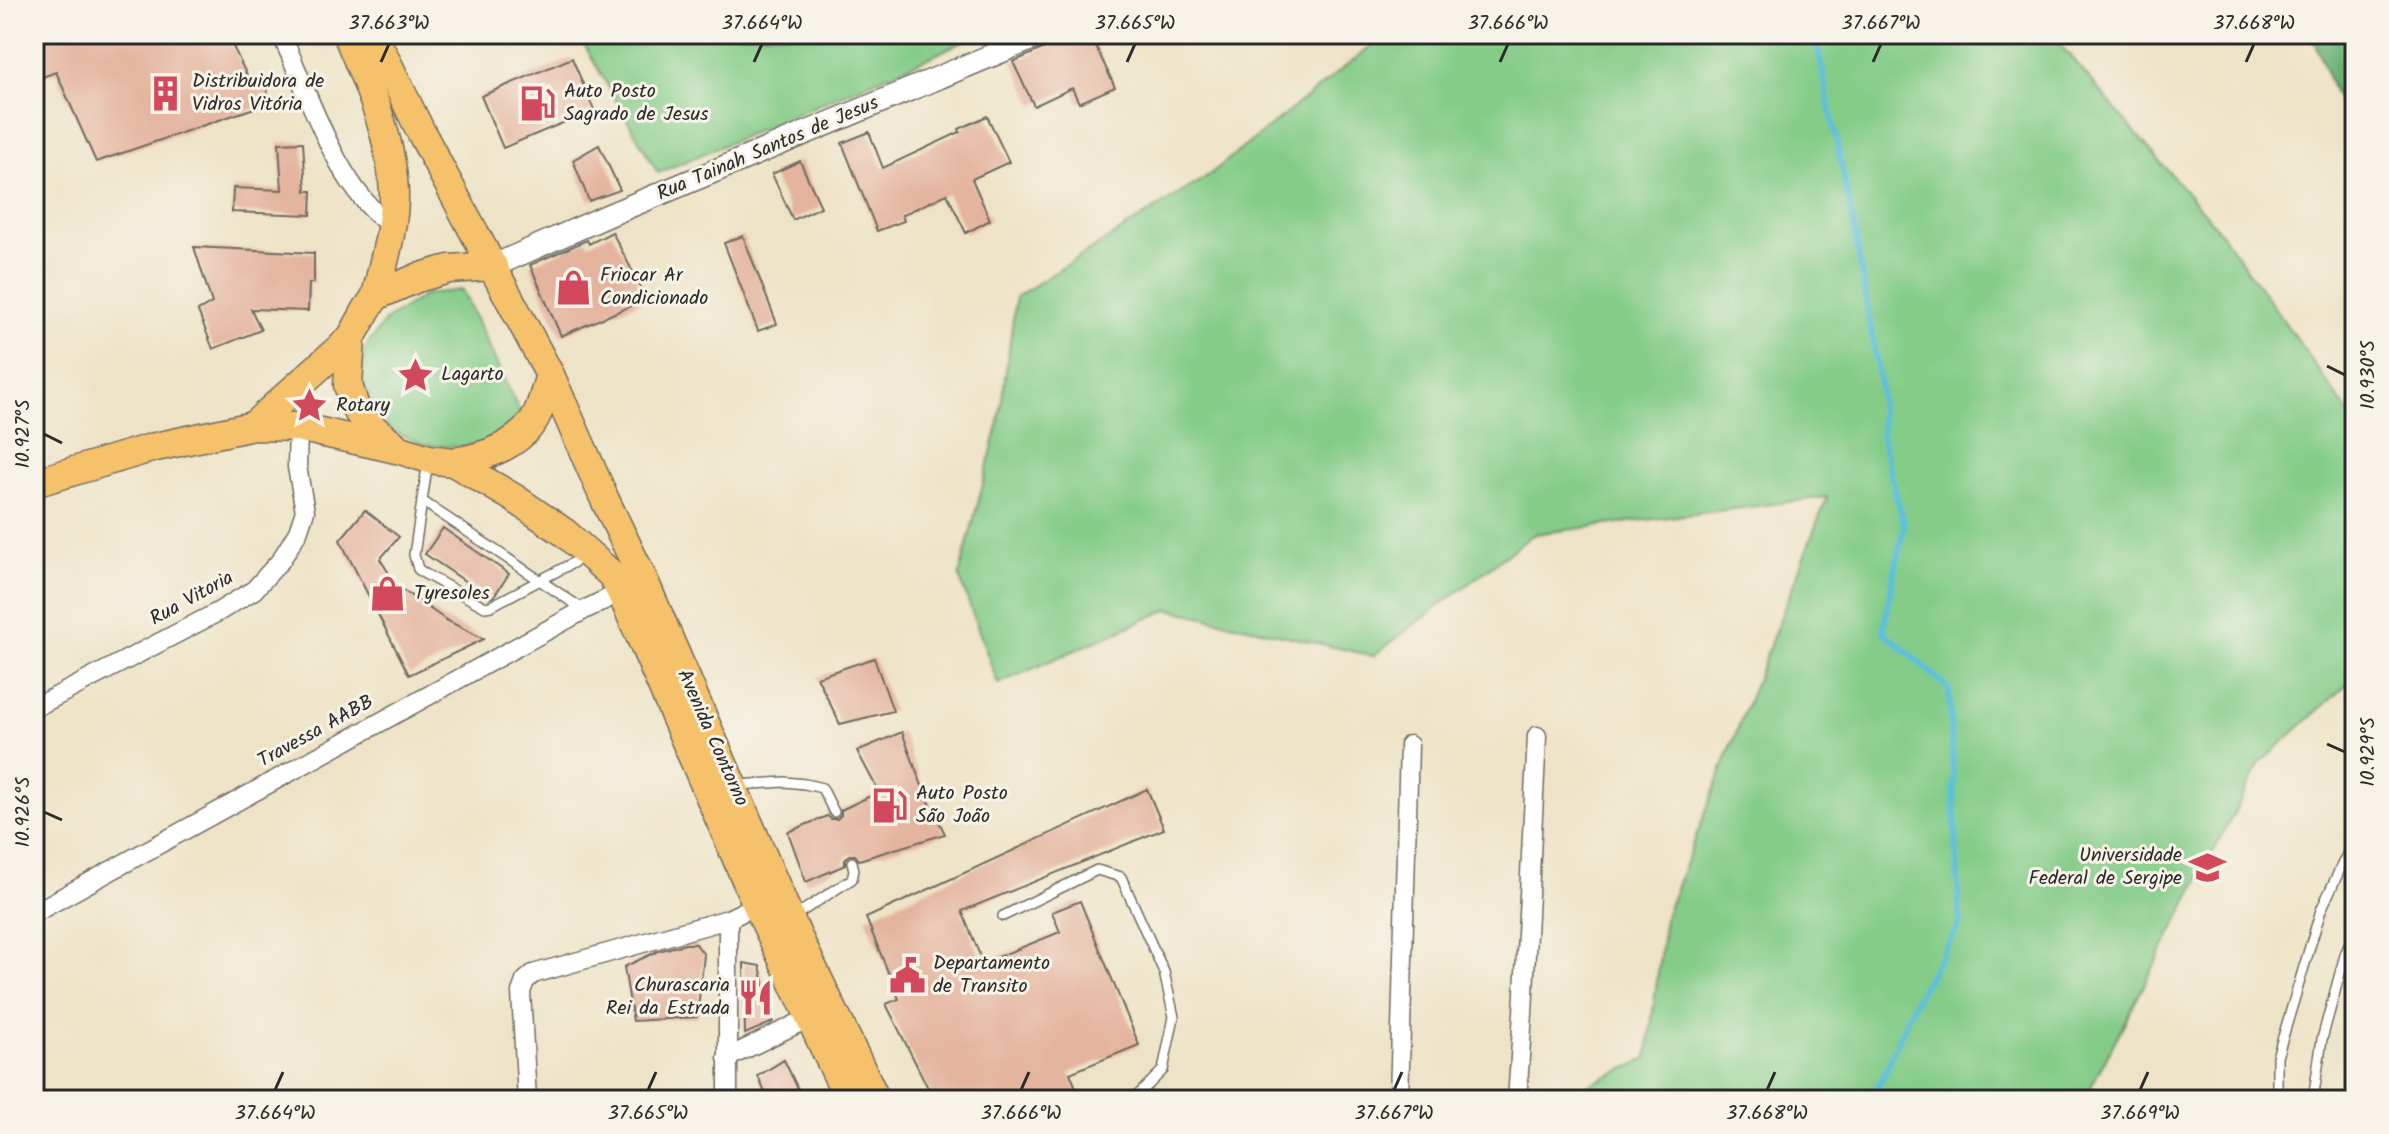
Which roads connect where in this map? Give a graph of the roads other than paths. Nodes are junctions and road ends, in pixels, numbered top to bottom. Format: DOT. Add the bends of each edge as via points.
graph roads {
  1 [pos="281,34"];
  2 [pos="347,34"];
  3 [pos="373,34"];
  4 [pos="1043,34"];
  5 [pos="391,225"];
  6 [pos="493,266"];
  7 [pos="376,296"];
  8 [pos="351,338"];
  9 [pos="550,375"];
  10 [pos="253,426"];
  11 [pos="298,427"];
  12 [pos="401,450"];
  13 [pos="441,461"];
  14 [pos="34,483"];
  15 [pos="422,501"];
  16 [pos="589,555"];
  17 [pos="542,581"];
  18 [pos="616,584"];
  19 [pos="584,610"];
  20 [pos="34,708"];
  21 [pos="1537,736"];
  22 [pos="1409,745"];
  23 [pos="733,785"];
  24 [pos="834,812"];
  25 [pos="2355,837"];
  26 [pos="852,862"];
  27 [pos="757,905"];
  28 [pos="34,913"];
  29 [pos="1003,916"];
  30 [pos="790,918"];
  31 [pos="728,919"];
  32 [pos="2355,930"];
  33 [pos="811,1017"];
  34 [pos="727,1058"];
  35 [pos="527,1100"];
  36 [pos="728,1100"];
  37 [pos="849,1100"];
  38 [pos="876,1100"];
  39 [pos="1133,1100"];
  40 [pos="1399,1100"];
  41 [pos="1517,1100"];
  42 [pos="2277,1100"];
  43 [pos="2313,1100"];
  1 -- 5 [label="street" via="348,180 365,204"];
  2 -- 5 [label="main road" via="389,150 395,194"];
  3 -- 6 [label="main road"];
  4 -- 6 [label="street, Rua Tainah Santos de Jesus"];
  5 -- 7 [label="main road"];
  6 -- 7 [label="main road" via="449,269"];
  6 -- 9 [label="main road"];
  7 -- 8 [label="main road"];
  8 -- 10 [label="main road"];
  8 -- 12 [label="main road" via="348,385 355,407 365,422"];
  9 -- 13 [label="main road" via="528,428 473,460"];
  9 -- 23 [label="main road, Avenida Contorno"];
  10 -- 11 [label="main road"];
  10 -- 14 [label="main road" via="151,448"];
  11 -- 12 [label="main road"];
  11 -- 20 [label="street, Rua Vitoria" via="297,467 305,511 281,560 254,590"];
  12 -- 13 [label="main road"];
  13 -- 15 [label="lane"];
  13 -- 16 [label="main road" via="524,505"];
  15 -- 17 [label="lane"];
  15 -- 17 [label="lane" via="414,555 425,574 485,607"];
  16 -- 17 [label="lane"];
  16 -- 18 [label="main road"];
  17 -- 19 [label="lane"];
  18 -- 19 [label="street, Travessa AABB"];
  18 -- 27 [label="main road, Avenida Contorno"];
  19 -- 28 [label="street, Travessa AABB"];
  21 -- 41 [label="street"];
  22 -- 40 [label="street"];
  23 -- 24 [label="lane" via="785,782 822,788"];
  23 -- 30 [label="main road, Avenida Contorno"];
  25 -- 42 [label="lane" via="2307,954 2277,1057"];
  26 -- 30 [label="lane" via="852,879"];
  27 -- 31 [label="street"];
  27 -- 33 [label="main road, Avenida Contorno"];
  29 -- 39 [label="lane" via="1097,870 1121,877 1164,972 1174,1017 1163,1070"];
  30 -- 38 [label="main road, Avenida Contorno"];
  31 -- 34 [label="street"];
  31 -- 35 [label="street" via="533,974 525,981 521,992"];
  32 -- 43 [label="lane" via="2322,1039"];
  33 -- 34 [label="street"];
  33 -- 37 [label="main road, Avenida Contorno"];
  34 -- 36 [label="street"];
}
